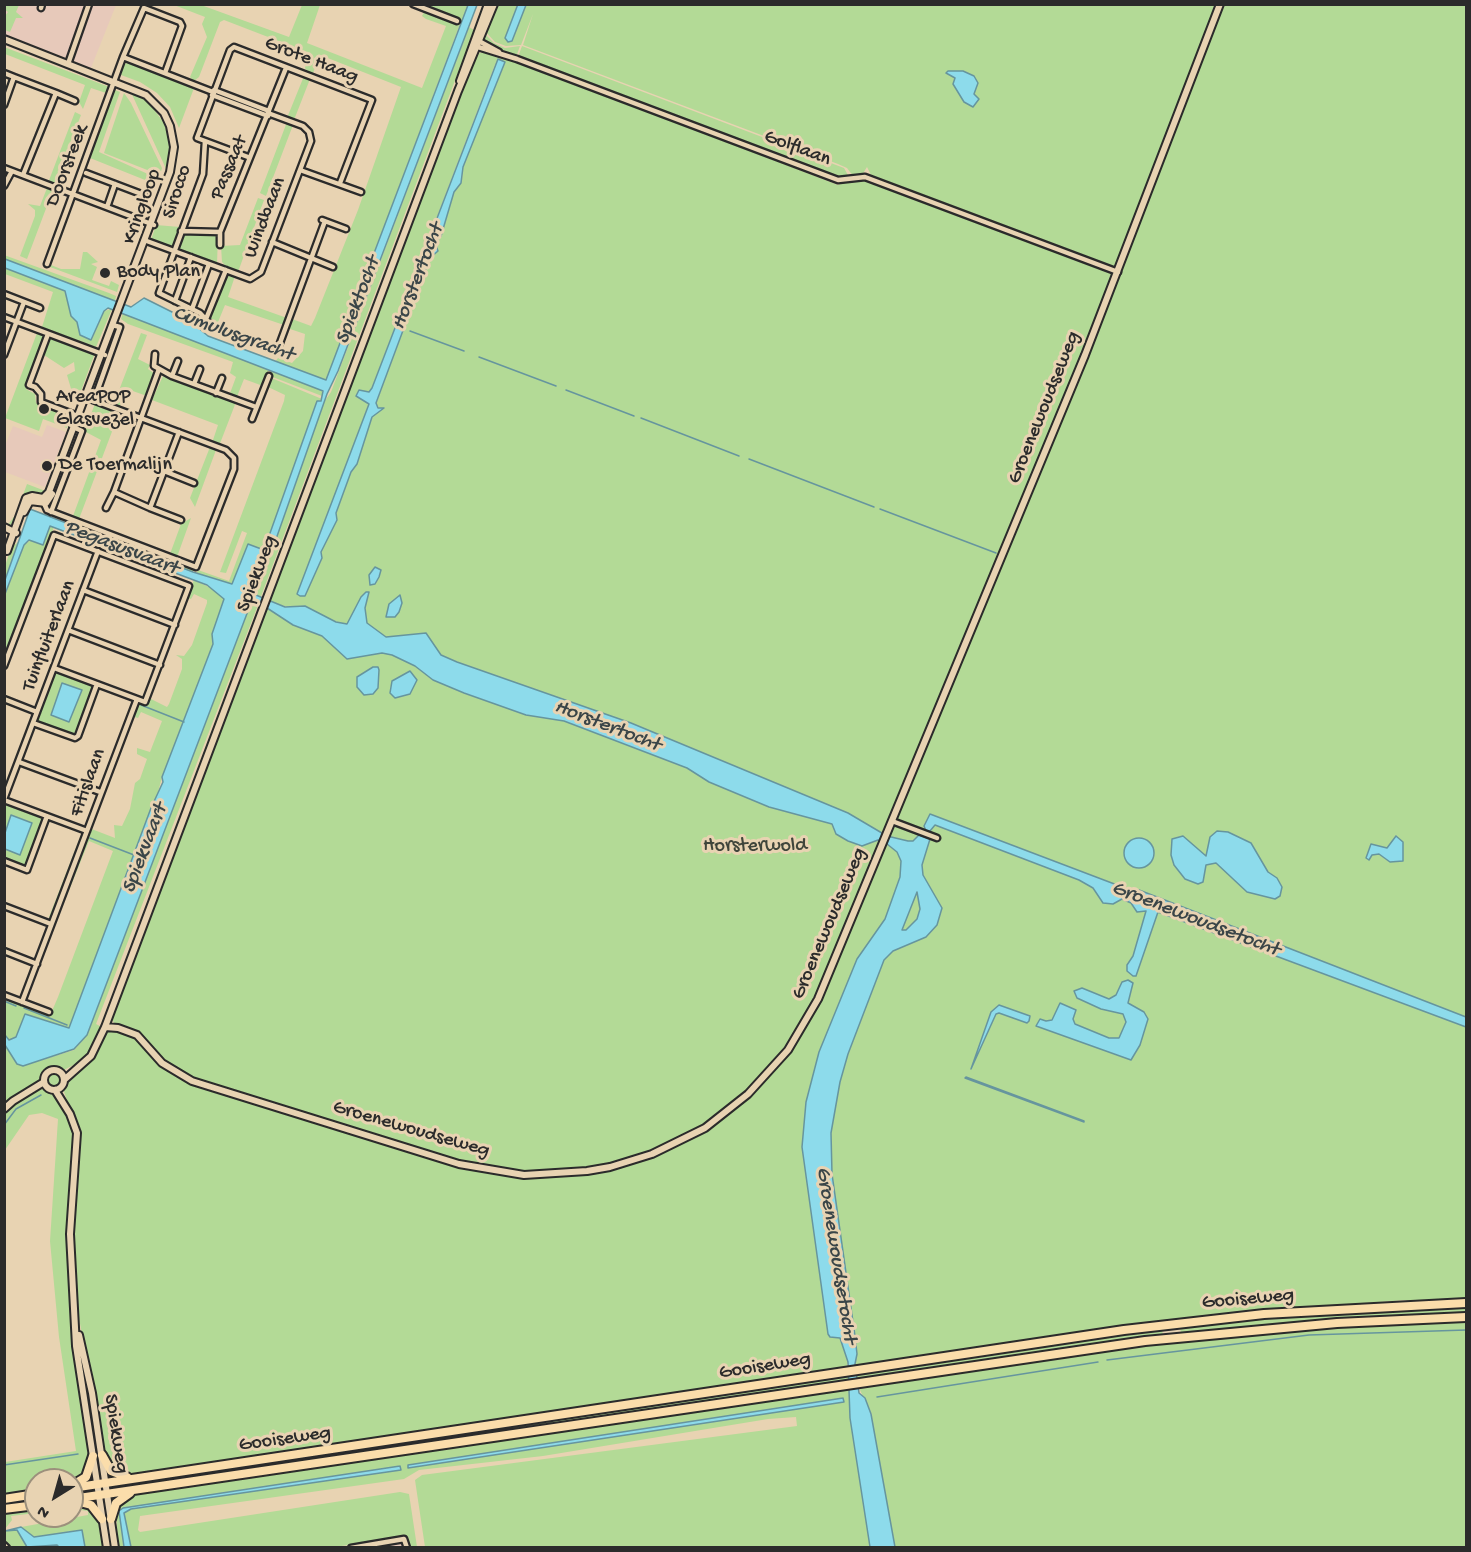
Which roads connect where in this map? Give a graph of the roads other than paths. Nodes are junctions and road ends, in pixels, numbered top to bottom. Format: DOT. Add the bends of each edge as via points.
graph roads {
  1 [pos="89,4"];
  2 [pos="413,4"];
  3 [pos="488,4"];
  4 [pos="494,4"];
  5 [pos="1220,4"];
  6 [pos="458,21"];
  7 [pos="4,39"];
  8 [pos="477,43"];
  9 [pos="123,57"];
  10 [pos="68,62"];
  11 [pos="286,68"];
  12 [pos="165,73"];
  13 [pos="4,74"];
  14 [pos="14,77"];
  15 [pos="116,80"];
  16 [pos="213,92"];
  17 [pos="56,93"];
  18 [pos="75,101"];
  19 [pos="4,105"];
  20 [pos="268,113"];
  21 [pos="205,141"];
  22 [pos="248,157"];
  23 [pos="4,168"];
  24 [pos="300,170"];
  25 [pos="12,171"];
  26 [pos="86,173"];
  27 [pos="23,175"];
  28 [pos="340,183"];
  29 [pos="115,184"];
  30 [pos="4,186"];
  31 [pos="361,192"];
  32 [pos="74,194"];
  33 [pos="144,195"];
  34 [pos="106,207"];
  35 [pos="152,224"];
  36 [pos="346,229"];
  37 [pos="181,231"];
  38 [pos="220,232"];
  39 [pos="146,240"];
  40 [pos="272,242"];
  41 [pos="220,245"];
  42 [pos="174,251"];
  43 [pos="191,257"];
  44 [pos="311,259"];
  45 [pos="47,264"];
  46 [pos="209,264"];
  47 [pos="333,267"];
  48 [pos="226,270"];
  49 [pos="1118,272"];
  50 [pos="4,294"];
  51 [pos="175,301"];
  52 [pos="24,302"];
  53 [pos="40,308"];
  54 [pos="192,309"];
  55 [pos="4,317"];
  56 [pos="206,319"];
  57 [pos="17,322"];
  58 [pos="114,325"];
  59 [pos="48,334"];
  60 [pos="155,354"];
  61 [pos="4,355"];
  62 [pos="103,355"];
  63 [pos="178,361"];
  64 [pos="159,369"];
  65 [pos="200,369"];
  66 [pos="172,376"];
  67 [pos="269,376"];
  68 [pos="222,378"];
  69 [pos="194,384"];
  70 [pos="216,393"];
  71 [pos="89,398"];
  72 [pos="256,407"];
  73 [pos="78,416"];
  74 [pos="142,418"];
  75 [pos="252,419"];
  76 [pos="75,428"];
  77 [pos="179,432"];
  78 [pos="164,471"];
  79 [pos="194,483"];
  80 [pos="114,492"];
  81 [pos="43,501"];
  82 [pos="106,508"];
  83 [pos="150,508"];
  84 [pos="51,512"];
  85 [pos="181,520"];
  86 [pos="4,529"];
  87 [pos="14,532"];
  88 [pos="98,551"];
  89 [pos="4,559"];
  90 [pos="83,590"];
  91 [pos="175,625"];
  92 [pos="68,630"];
  93 [pos="160,665"];
  94 [pos="4,666"];
  95 [pos="54,668"];
  96 [pos="97,684"];
  97 [pos="4,699"];
  98 [pos="137,699"];
  99 [pos="37,712"];
  100 [pos="33,723"];
  101 [pos="18,762"];
  102 [pos="100,792"];
  103 [pos="4,799"];
  104 [pos="47,816"];
  105 [pos="892,821"];
  106 [pos="87,831"];
  107 [pos="937,838"];
  108 [pos="4,861"];
  109 [pos="4,906"];
  110 [pos="51,924"];
  111 [pos="4,951"];
  112 [pos="37,964"];
  113 [pos="4,995"];
  114 [pos="22,1002"];
  115 [pos="49,1012"];
  116 [pos="107,1020"];
  117 [pos="105,1027"];
  118 [pos="118,1028"];
  119 [pos="63,1076"];
  120 [pos="46,1084"];
  121 [pos="58,1089"];
  122 [pos="4,1109"];
  123 [pos="1467,1303"];
  124 [pos="1467,1317"];
  125 [pos="97,1455"];
  126 [pos="84,1478"];
  127 [pos="135,1479"];
  128 [pos="101,1484"];
  129 [pos="84,1486"];
  130 [pos="137,1490"];
  131 [pos="103,1495"];
  132 [pos="24,1496"];
  133 [pos="4,1498"];
  134 [pos="84,1498"];
  135 [pos="84,1502"];
  136 [pos="24,1506"];
  137 [pos="4,1509"];
  138 [pos="102,1519"];
  139 [pos="111,1519"];
  140 [pos="107,1548"];
  141 [pos="115,1548"];
  142 [pos="351,1548"];
  143 [pos="407,1548"];
  1 -- 10 [label="street"];
  2 -- 6 [label="street"];
  3 -- 8 [label="street, Spiekweg"];
  4 -- 8 [label="street, Spiekweg"];
  5 -- 49 [label="street, Groenewoudseweg"];
  7 -- 10 [label="street, Kringloop"];
  8 -- 49 [label="street, Golflaan" via="838,180 865,177"];
  8 -- 116 [label="street, Spiekweg"];
  9 -- 12 [label="street, Windbaan"];
  9 -- 12 [label="street" via="144,8 182,26"];
  9 -- 15 [label="street"];
  10 -- 15 [label="street, Kringloop"];
  11 -- 16 [label="street, Grote Haag" via="231,48"];
  11 -- 20 [label="street, Passaat"];
  11 -- 28 [label="street, Grote Haag" via="372,100"];
  12 -- 16 [label="street, Windbaan"];
  13 -- 14 [label="street"];
  14 -- 17 [label="street"];
  14 -- 19 [label="street"];
  15 -- 32 [label="street, Doorsteek"];
  15 -- 35 [label="street, Kringloop" via="138,86 159,101 177,136 176,165"];
  16 -- 20 [label="street, Windbaan"];
  16 -- 21 [label="street, Sirocco" via="197,138"];
  17 -- 18 [label="street"];
  17 -- 27 [label="street"];
  20 -- 22 [label="street, Passaat" via="253,154"];
  20 -- 24 [label="street, Windbaan" via="309,132 311,141"];
  21 -- 22 [label="street"];
  21 -- 37 [label="street, Sirocco" via="202,174"];
  22 -- 38 [label="street, Passaat"];
  23 -- 25 [label="street"];
  24 -- 28 [label="street"];
  24 -- 40 [label="street, Windbaan"];
  25 -- 27 [label="street"];
  25 -- 30 [label="street"];
  26 -- 29 [label="street"];
  27 -- 32 [label="street"];
  28 -- 31 [label="street"];
  29 -- 33 [label="street"];
  29 -- 34 [label="street"];
  32 -- 34 [label="street"];
  32 -- 45 [label="street, Doorsteek"];
  34 -- 35 [label="street"];
  35 -- 39 [label="street, Kringloop"];
  36 -- 44 [label="street" via="323,220"];
  37 -- 38 [label="street"];
  37 -- 42 [label="street, Sirocco"];
  38 -- 41 [label="street, Passaat"];
  39 -- 42 [label="street, Windbaan"];
  39 -- 58 [label="street, Kringloop"];
  40 -- 44 [label="street"];
  40 -- 48 [label="street, Windbaan" via="257,276 250,279"];
  42 -- 43 [label="street, Windbaan"];
  42 -- 51 [label="street, Sirocco" via="159,293"];
  43 -- 46 [label="street, Windbaan"];
  43 -- 51 [label="street"];
  44 -- 47 [label="street"];
  44 -- 56 [label="street" via="278,351 212,326"];
  46 -- 48 [label="street, Windbaan"];
  46 -- 54 [label="street"];
  48 -- 56 [label="street"];
  49 -- 105 [label="street, Groenewoudseweg"];
  50 -- 52 [label="street"];
  51 -- 54 [label="street"];
  52 -- 53 [label="street"];
  52 -- 57 [label="street"];
  54 -- 56 [label="street"];
  55 -- 57 [label="street"];
  57 -- 59 [label="street"];
  57 -- 61 [label="street"];
  58 -- 62 [label="street, Kringloop"];
  58 -- 71 [label="street" via="120,327"];
  59 -- 62 [label="street"];
  59 -- 73 [label="street" via="29,385 41,394 41,402"];
  60 -- 64 [label="street" via="153,362"];
  62 -- 71 [label="street, Kringloop"];
  63 -- 66 [label="street"];
  64 -- 66 [label="street"];
  64 -- 74 [label="street"];
  65 -- 69 [label="street"];
  66 -- 69 [label="street"];
  67 -- 72 [label="street"];
  68 -- 70 [label="street"];
  69 -- 70 [label="street"];
  70 -- 72 [label="street"];
  71 -- 73 [label="street, Kringloop"];
  71 -- 74 [label="street"];
  71 -- 76 [label="street, Kringloop"];
  72 -- 75 [label="street"];
  73 -- 76 [label="street, Kringloop"];
  74 -- 77 [label="street"];
  74 -- 80 [label="street"];
  76 -- 81 [label="street, Kringloop"];
  76 -- 84 [label="street" via="81,431"];
  77 -- 78 [label="street"];
  77 -- 84 [label="street" via="226,450 234,458 234,469 196,567"];
  78 -- 79 [label="street"];
  78 -- 83 [label="street"];
  80 -- 82 [label="street"];
  80 -- 83 [label="street"];
  81 -- 84 [label="street"];
  81 -- 87 [label="street" via="32,496 26,498"];
  83 -- 85 [label="street"];
  86 -- 87 [label="street"];
  87 -- 89 [label="street"];
  88 -- 90 [label="street, Tuinfluiterlaan"];
  88 -- 91 [label="street, Fitislaan" via="189,586"];
  88 -- 94 [label="street" via="54,535"];
  90 -- 91 [label="street"];
  90 -- 92 [label="street, Tuinfluiterlaan"];
  91 -- 93 [label="street, Fitislaan"];
  92 -- 93 [label="street"];
  92 -- 95 [label="street, Tuinfluiterlaan"];
  93 -- 98 [label="street, Fitislaan" via="145,702"];
  95 -- 96 [label="street"];
  95 -- 99 [label="street, Tuinfluiterlaan"];
  96 -- 98 [label="street"];
  96 -- 100 [label="street" via="75,738"];
  97 -- 99 [label="street"];
  98 -- 102 [label="street, Fitislaan"];
  99 -- 100 [label="street, Tuinfluiterlaan"];
  100 -- 101 [label="street, Tuinfluiterlaan"];
  101 -- 102 [label="street"];
  101 -- 103 [label="street, Tuinfluiterlaan"];
  102 -- 106 [label="street, Fitislaan"];
  103 -- 104 [label="street"];
  104 -- 106 [label="street"];
  104 -- 108 [label="street" via="27,870"];
  105 -- 107 [label="street"];
  105 -- 118 [label="street, Groenewoudseweg" via="818,999 771,1071 705,1128 663,1150 610,1167 558,1175 524,1175 459,1164 192,1082 162,1063 137,1035"];
  106 -- 110 [label="street, Fitislaan"];
  109 -- 110 [label="street"];
  110 -- 112 [label="street, Fitislaan"];
  111 -- 112 [label="street"];
  112 -- 114 [label="street, Fitislaan"];
  113 -- 114 [label="street"];
  114 -- 115 [label="street"];
  116 -- 117 [label="street, Spiekweg"];
  116 -- 118 [label="street, Groenewoudseweg"];
  117 -- 118 [label="street, Groenewoudseweg"];
  117 -- 119 [label="street, Spiekweg" via="94,1051 82,1065"];
  119 -- 120 [label="street" via="56,1070 50,1071 45,1076"];
  119 -- 121 [label="street"];
  120 -- 121 [label="street"];
  120 -- 122 [label="street"];
  121 -- 125 [label="street, Spiekweg" via="76,1133 70,1245 78,1368"];
  123 -- 127 [label="highway, Gooiseweg" via="1182,1323"];
  124 -- 130 [label="highway, Gooiseweg" via="1337,1323 1156,1340"];
  125 -- 126 [label="highway"];
  125 -- 127 [label="highway" via="114,1474"];
  125 -- 128 [label="street, Spiekweg"];
  127 -- 128 [label="highway, Gooiseweg"];
  128 -- 129 [label="highway, Gooiseweg"];
  128 -- 131 [label="street, Spiekweg"];
  130 -- 131 [label="highway, Gooiseweg"];
  130 -- 139 [label="highway" via="118,1500"];
  131 -- 134 [label="highway, Gooiseweg"];
  131 -- 138 [label="street, Spiekweg"];
  131 -- 139 [label="street, Spiekweg"];
  132 -- 133 [label="highway"];
  135 -- 138 [label="highway"];
  136 -- 137 [label="highway"];
  138 -- 140 [label="street, Spiekweg"];
  139 -- 141 [label="street, Spiekweg"];
  142 -- 143 [label="street" via="404,1539"];
}
